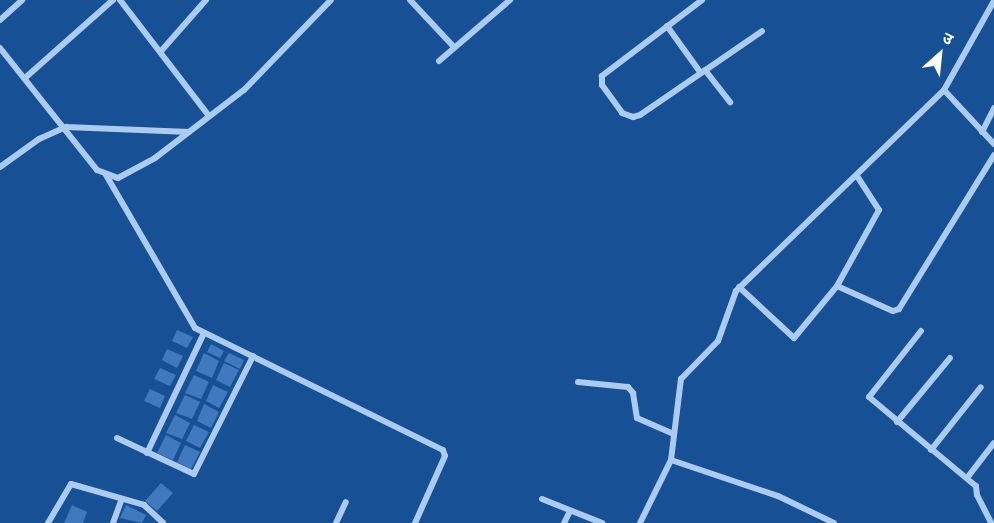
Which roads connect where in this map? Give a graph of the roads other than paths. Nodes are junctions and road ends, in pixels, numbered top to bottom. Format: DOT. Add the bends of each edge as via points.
graph roads {
  1 [pos="22,0"];
  2 [pos="113,0"];
  3 [pos="120,0"];
  4 [pos="206,0"];
  5 [pos="331,0"];
  6 [pos="410,0"];
  7 [pos="510,0"];
  8 [pos="702,0"];
  9 [pos="994,1"];
  10 [pos="0,20"];
  11 [pos="667,27"];
  12 [pos="762,31"];
  13 [pos="454,47"];
  14 [pos="0,48"];
  15 [pos="162,50"];
  16 [pos="439,61"];
  17 [pos="703,71"];
  18 [pos="25,78"];
  19 [pos="944,90"];
  20 [pos="730,102"];
  21 [pos="994,108"];
  22 [pos="209,116"];
  23 [pos="66,127"];
  24 [pos="189,132"];
  25 [pos="982,132"];
  26 [pos="994,144"];
  27 [pos="994,155"];
  28 [pos="0,167"];
  29 [pos="105,175"];
  30 [pos="857,176"];
  31 [pos="837,286"];
  32 [pos="739,287"];
  33 [pos="921,332"];
  34 [pos="204,333"];
  35 [pos="253,356"];
  36 [pos="950,358"];
  37 [pos="578,382"];
  38 [pos="981,387"];
  39 [pos="897,422"];
  40 [pos="674,434"];
  41 [pos="117,438"];
  42 [pos="994,443"];
  43 [pos="931,450"];
  44 [pos="147,453"];
  45 [pos="671,460"];
  46 [pos="967,478"];
  47 [pos="542,499"];
  48 [pos="121,501"];
  49 [pos="346,502"];
  50 [pos="570,511"];
  51 [pos="48,523"];
  52 [pos="113,523"];
  53 [pos="163,523"];
  54 [pos="336,523"];
  55 [pos="415,523"];
  56 [pos="564,523"];
  57 [pos="602,523"];
  58 [pos="640,523"];
  59 [pos="834,523"];
  60 [pos="991,523"];
  1 -- 10 [label="street"];
  2 -- 18 [label="street"];
  3 -- 15 [label="street"];
  4 -- 15 [label="street"];
  5 -- 22 [label="street" via="244,90"];
  6 -- 13 [label="street"];
  7 -- 13 [label="street"];
  8 -- 11 [label="street"];
  9 -- 19 [label="street"];
  11 -- 17 [label="street"];
  11 -- 17 [label="street" via="602,76 602,85 622,113 640,115"];
  12 -- 17 [label="street"];
  13 -- 16 [label="street"];
  14 -- 18 [label="street"];
  15 -- 22 [label="street"];
  17 -- 20 [label="street"];
  18 -- 23 [label="street"];
  19 -- 25 [label="street"];
  19 -- 30 [label="street"];
  21 -- 25 [label="street"];
  22 -- 24 [label="street"];
  23 -- 24 [label="street"];
  23 -- 28 [label="street" via="39,139"];
  23 -- 29 [label="street" via="97,170"];
  24 -- 29 [label="street" via="155,158 118,178"];
  25 -- 26 [label="street"];
  27 -- 31 [label="street" via="899,309 893,311"];
  29 -- 34 [label="street" via="191,323"];
  30 -- 31 [label="street" via="879,210"];
  30 -- 32 [label="street"];
  31 -- 32 [label="street" via="794,338"];
  32 -- 40 [label="street" via="718,341 681,379"];
  33 -- 39 [label="street" via="869,397"];
  34 -- 35 [label="street"];
  34 -- 44 [label="street"];
  35 -- 44 [label="street" via="199,469 187,472"];
  35 -- 55 [label="street" via="443,450 445,456"];
  36 -- 39 [label="street"];
  37 -- 40 [label="street" via="628,387 633,393 637,418"];
  38 -- 43 [label="street"];
  39 -- 43 [label="street"];
  40 -- 45 [label="street"];
  41 -- 44 [label="street"];
  42 -- 46 [label="street"];
  43 -- 46 [label="street"];
  45 -- 58 [label="street"];
  45 -- 59 [label="street" via="778,496"];
  46 -- 60 [label="street" via="976,486"];
  47 -- 50 [label="street"];
  48 -- 51 [label="street" via="71,484"];
  48 -- 52 [label="street"];
  48 -- 53 [label="street" via="144,505"];
  49 -- 54 [label="street"];
  50 -- 56 [label="street"];
  50 -- 57 [label="street"];
}
